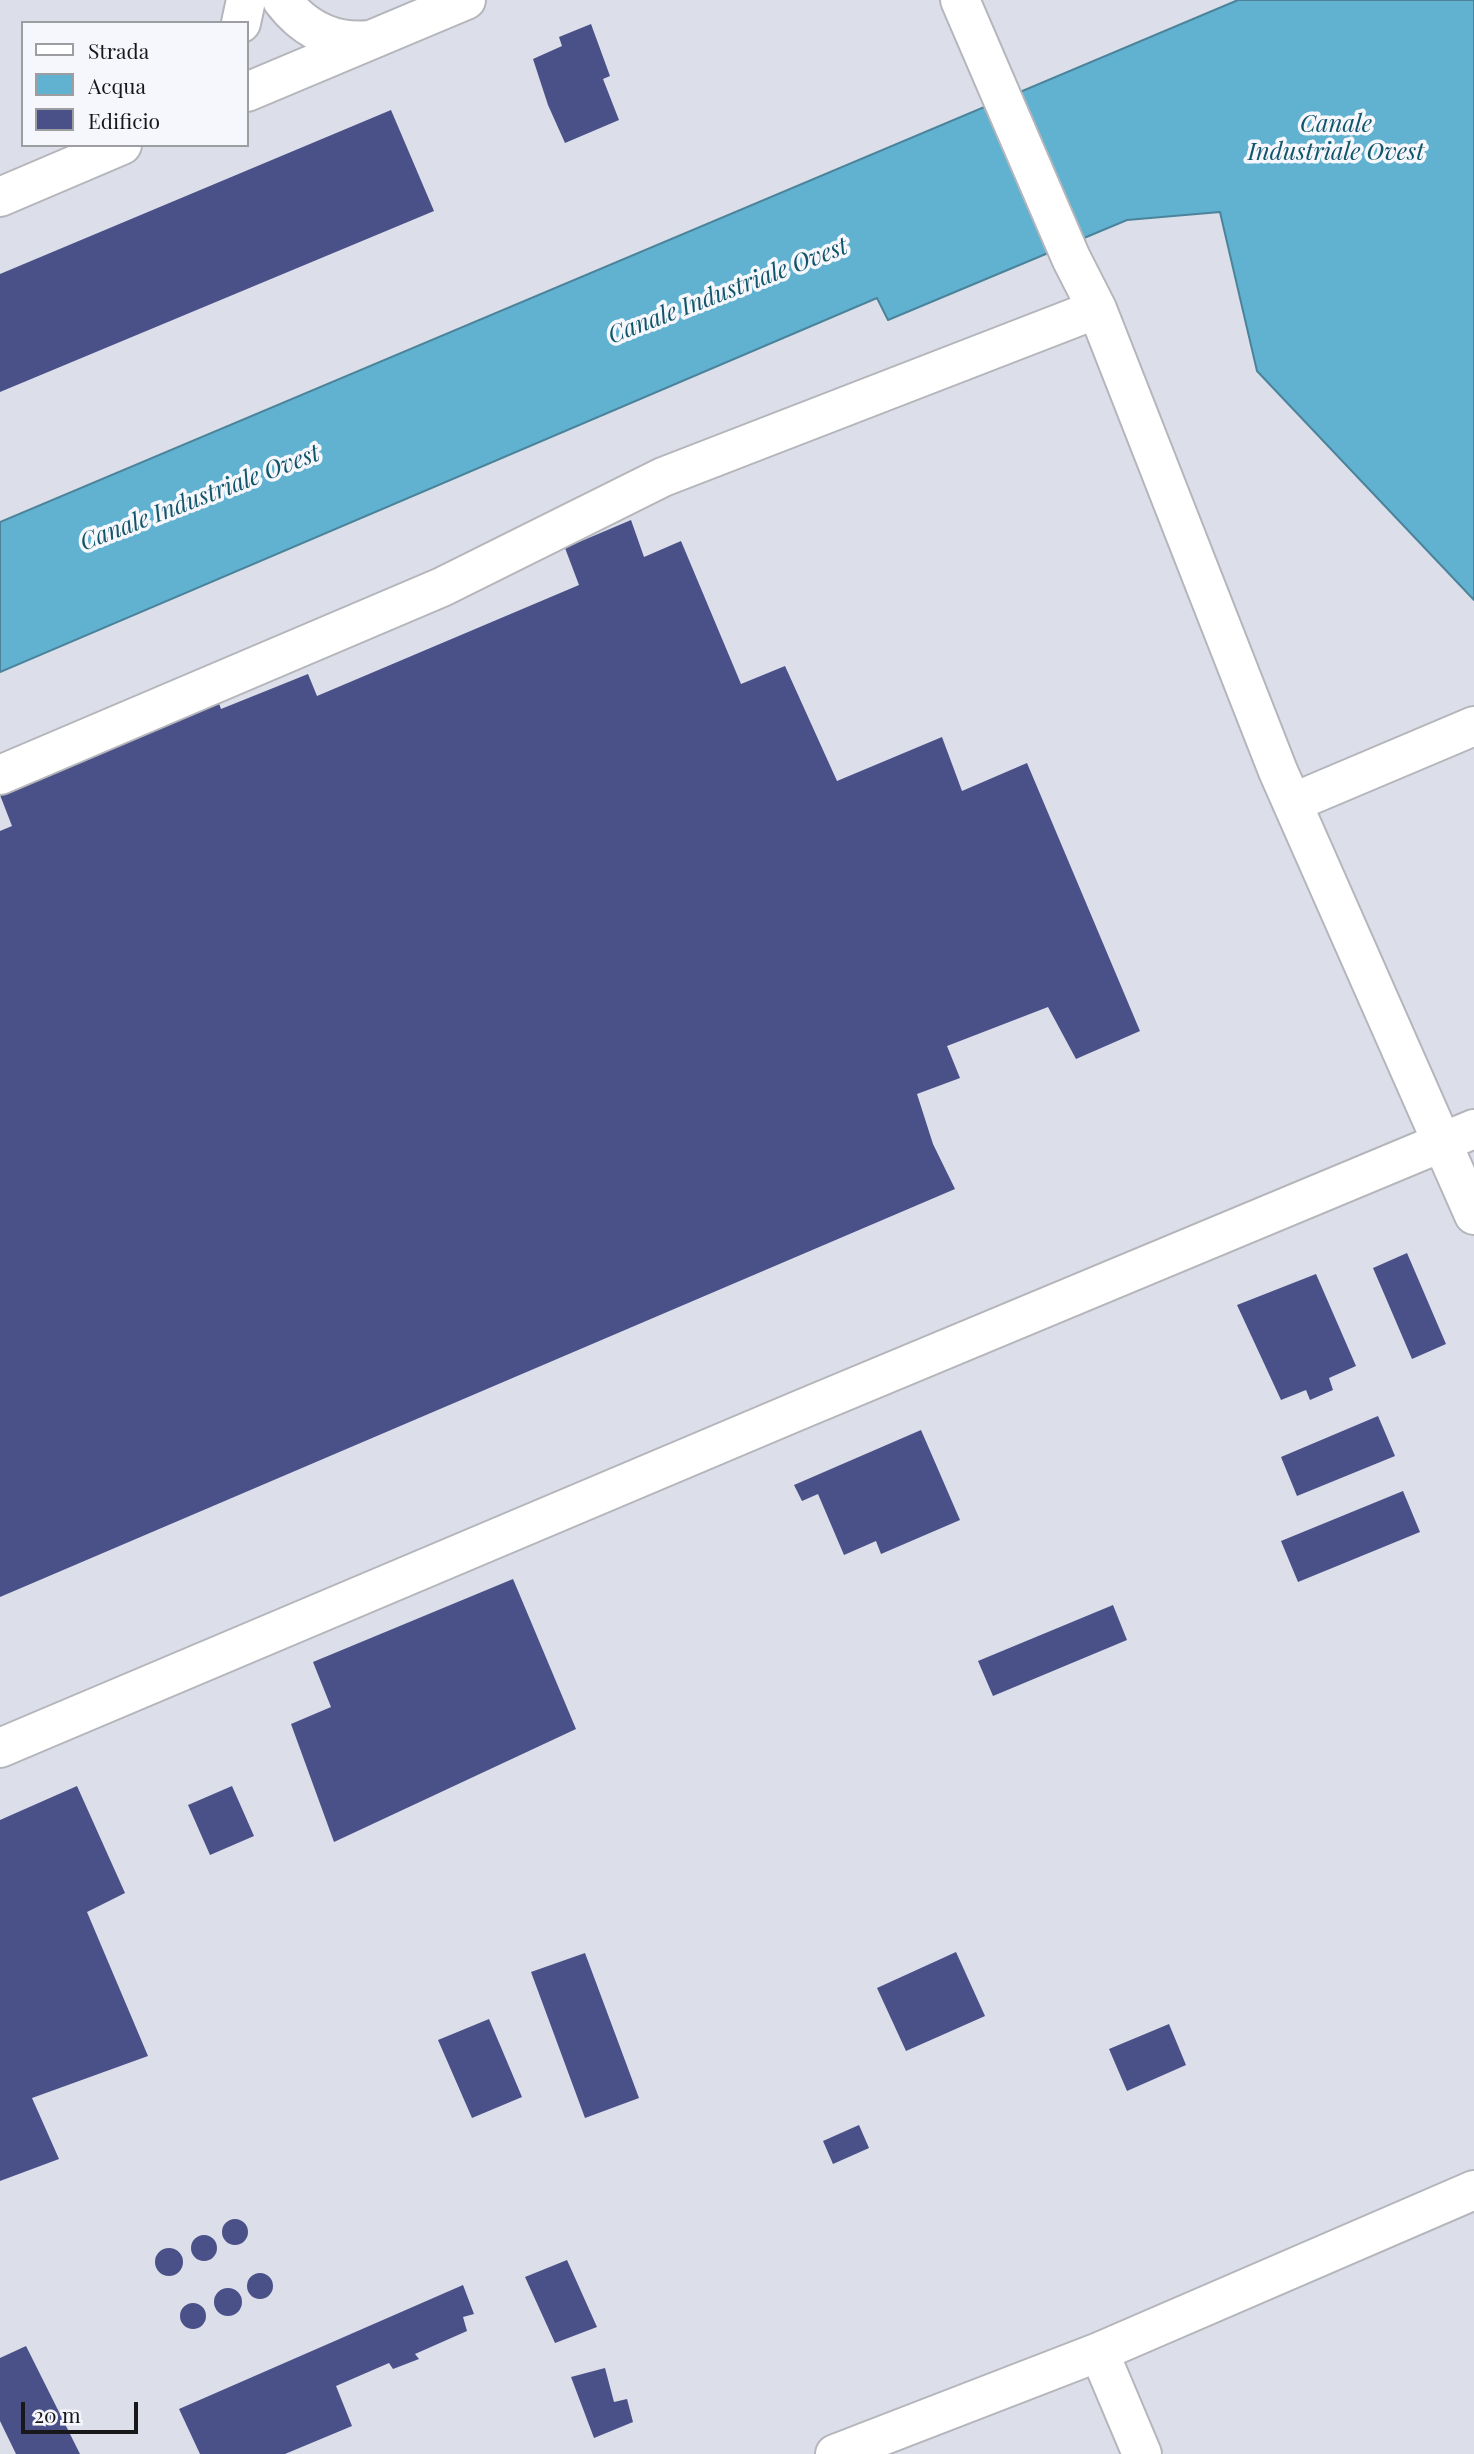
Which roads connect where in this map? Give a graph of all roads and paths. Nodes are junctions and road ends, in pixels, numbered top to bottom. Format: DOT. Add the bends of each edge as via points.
graph roads {
  1 [pos="246,0"];
  2 [pos="282,0"];
  3 [pos="466,0"];
  4 [pos="960,0"];
  5 [pos="241,21"];
  6 [pos="372,40"];
  7 [pos="248,92"];
  8 [pos="117,147"];
  9 [pos="0,197"];
  10 [pos="1097,309"];
  11 [pos="1474,726"];
  12 [pos="0,775"];
  13 [pos="1292,803"];
  14 [pos="1459,1136"];
  15 [pos="1474,1215"];
  16 [pos="0,1748"];
  17 [pos="1474,2190"];
  18 [pos="1099,2352"];
  19 [pos="835,2454"];
  20 [pos="1142,2454"];
  1 -- 5 [label="lane"];
  2 -- 6 [label="lane" via="307,27 351,42"];
  3 -- 6 [label="lane"];
  4 -- 10 [label="lane"];
  6 -- 7 [label="lane"];
  8 -- 9 [label="lane"];
  10 -- 12 [label="lane" via="663,478 442,587"];
  10 -- 13 [label="lane"];
  11 -- 13 [label="lane"];
  13 -- 14 [label="lane"];
  14 -- 15 [label="lane"];
  14 -- 16 [label="lane"];
  17 -- 18 [label="lane"];
  18 -- 19 [label="lane"];
  18 -- 20 [label="lane"];
}
